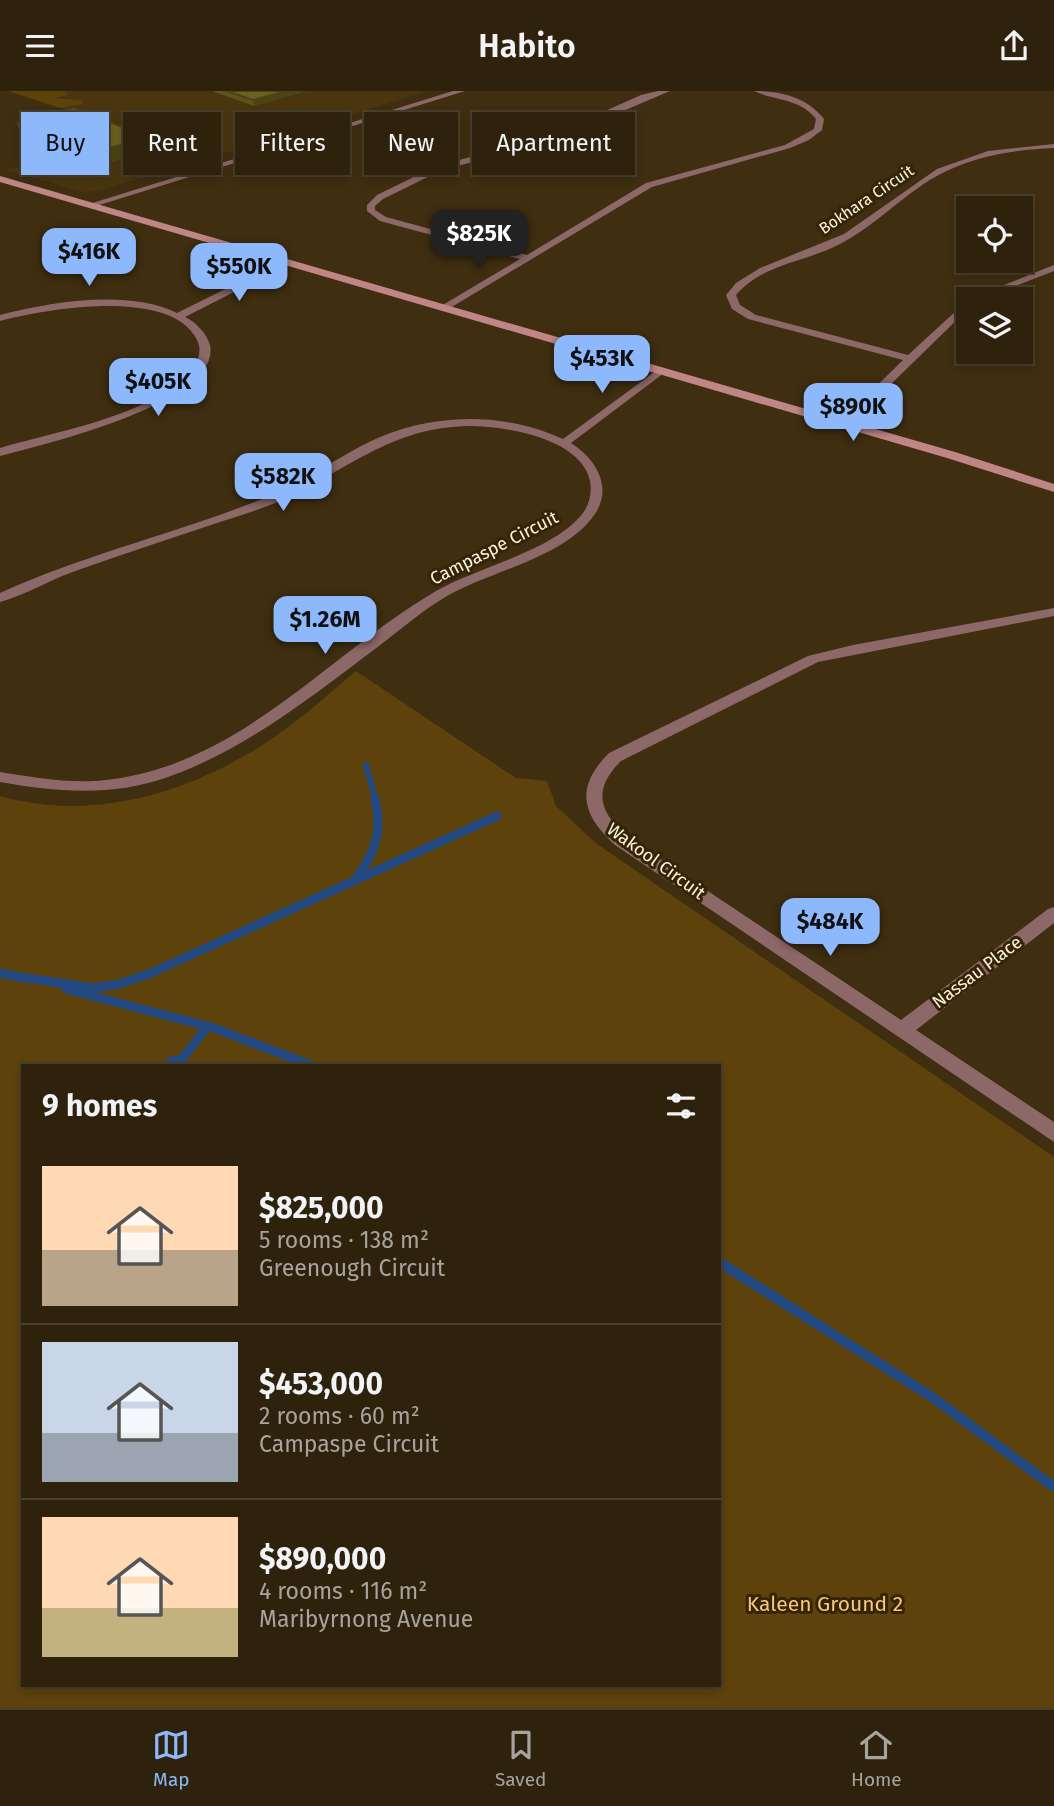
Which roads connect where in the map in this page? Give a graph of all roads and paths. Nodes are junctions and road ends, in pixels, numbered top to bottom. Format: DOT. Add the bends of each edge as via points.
graph roads {
  1 [pos="461,91"];
  2 [pos="666,91"];
  3 [pos="758,91"];
  4 [pos="1054,146"];
  5 [pos="0,179"];
  6 [pos="90,205"];
  7 [pos="528,258"];
  8 [pos="286,262"];
  9 [pos="1054,268"];
  10 [pos="1005,287"];
  11 [pos="445,308"];
  12 [pos="956,315"];
  13 [pos="177,317"];
  14 [pos="0,319"];
  15 [pos="910,359"];
  16 [pos="660,372"];
  17 [pos="844,424"];
  18 [pos="563,444"];
  19 [pos="0,452"];
  20 [pos="1054,488"];
  21 [pos="0,598"];
  22 [pos="1054,612"];
  23 [pos="0,777"];
  24 [pos="1054,914"];
  25 [pos="901,1030"];
  26 [pos="1054,1133"];
  1 -- 6 [label="street"];
  2 -- 7 [label="street" via="550,139 439,168 371,205 374,214 383,219"];
  3 -- 7 [label="street" via="810,108 820,119 818,130 797,143 657,182"];
  4 -- 15 [label="street, Bokhara Circuit" via="999,151 936,172 841,239 758,274 731,295 736,307 752,317"];
  5 -- 6 [label="street"];
  6 -- 8 [label="street"];
  7 -- 11 [label="street"];
  8 -- 11 [label="street"];
  8 -- 13 [label="street"];
  9 -- 10 [label="street"];
  11 -- 16 [label="street"];
  12 -- 15 [label="street"];
  13 -- 14 [label="street" via="145,307 91,303 47,307"];
  13 -- 19 [label="street" via="193,327 205,346 200,367 187,382 140,408"];
  15 -- 17 [label="street"];
  16 -- 17 [label="street"];
  16 -- 18 [label="street"];
  17 -- 20 [label="street"];
  18 -- 21 [label="street, Campaspe Circuit" via="526,430 482,423 407,431 380,441 278,498 52,574"];
  18 -- 23 [label="street, Campaspe Circuit" via="588,464 596,480 593,506 581,522 562,537 439,596 231,745 178,769 117,784 44,785"];
  22 -- 25 [label="street, Wakool Circuit" via="813,659 625,751 606,764 595,782 597,813 611,832"];
  24 -- 25 [label="street, Nassau Place"];
  25 -- 26 [label="street, Wakool Circuit"];
}
